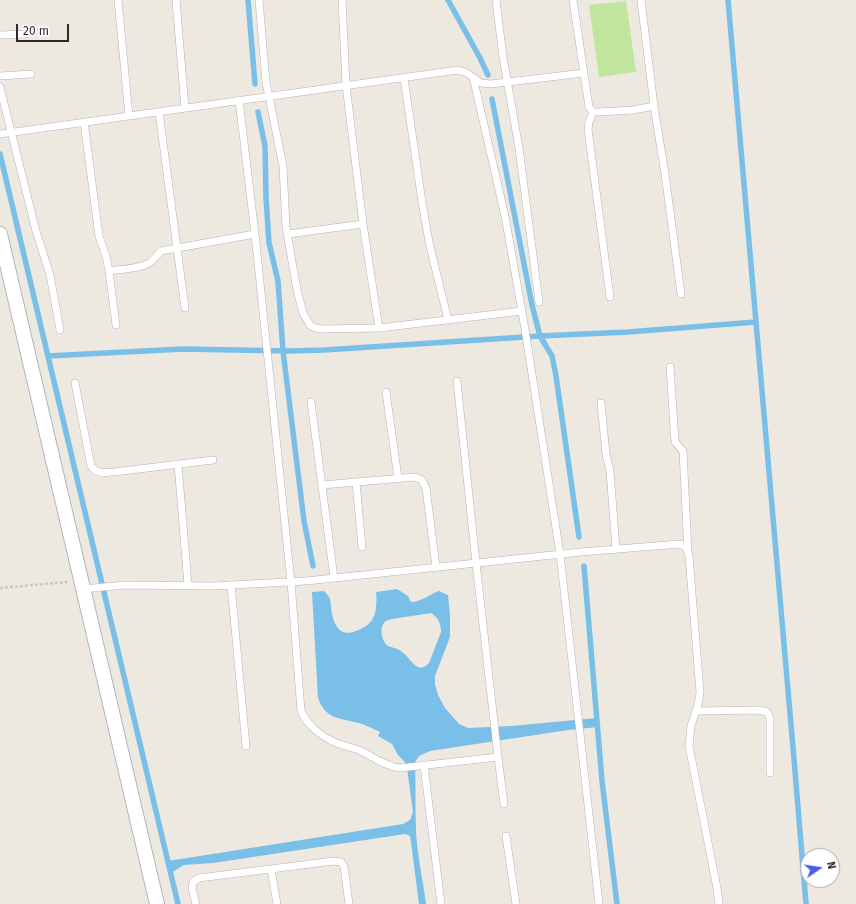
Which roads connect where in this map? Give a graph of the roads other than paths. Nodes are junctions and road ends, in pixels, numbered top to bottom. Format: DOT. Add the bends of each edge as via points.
graph roads {
  1 [pos="118,0"];
  2 [pos="176,0"];
  3 [pos="259,0"];
  4 [pos="342,0"];
  5 [pos="496,0"];
  6 [pos="573,0"];
  7 [pos="641,0"];
  8 [pos="25,34"];
  9 [pos="0,35"];
  10 [pos="584,73"];
  11 [pos="31,74"];
  12 [pos="0,76"];
  13 [pos="473,77"];
  14 [pos="404,78"];
  15 [pos="507,82"];
  16 [pos="346,86"];
  17 [pos="0,87"];
  18 [pos="269,96"];
  19 [pos="239,100"];
  20 [pos="654,106"];
  21 [pos="185,108"];
  22 [pos="160,112"];
  23 [pos="593,112"];
  24 [pos="129,116"];
  25 [pos="84,122"];
  26 [pos="12,133"];
  27 [pos="2,134"];
  28 [pos="363,224"];
  29 [pos="0,234"];
  30 [pos="256,234"];
  31 [pos="288,234"];
  32 [pos="177,248"];
  33 [pos="108,271"];
  34 [pos="681,294"];
  35 [pos="610,297"];
  36 [pos="539,302"];
  37 [pos="185,308"];
  38 [pos="522,311"];
  39 [pos="448,320"];
  40 [pos="116,325"];
  41 [pos="379,328"];
  42 [pos="60,330"];
  43 [pos="670,367"];
  44 [pos="457,381"];
  45 [pos="75,383"];
  46 [pos="386,392"];
  47 [pos="311,402"];
  48 [pos="601,403"];
  49 [pos="213,460"];
  50 [pos="178,464"];
  51 [pos="398,478"];
  52 [pos="356,482"];
  53 [pos="322,485"];
  54 [pos="362,547"];
  55 [pos="616,549"];
  56 [pos="688,552"];
  57 [pos="560,554"];
  58 [pos="476,563"];
  59 [pos="436,567"];
  60 [pos="334,578"];
  61 [pos="291,582"];
  62 [pos="188,585"];
  63 [pos="231,585"];
  64 [pos="86,586"];
  65 [pos="696,711"];
  66 [pos="246,746"];
  67 [pos="498,756"];
  68 [pos="424,765"];
  69 [pos="770,773"];
  70 [pos="504,804"];
  71 [pos="506,836"];
  72 [pos="271,869"];
  73 [pos="157,904"];
  74 [pos="196,904"];
  75 [pos="277,904"];
  76 [pos="349,904"];
  77 [pos="441,904"];
  78 [pos="516,904"];
  79 [pos="599,904"];
  80 [pos="719,904"];
  1 -- 24 [label="lane"];
  2 -- 21 [label="lane"];
  3 -- 18 [label="lane"];
  4 -- 16 [label="lane"];
  5 -- 15 [label="lane"];
  6 -- 10 [label="lane"];
  7 -- 20 [label="lane"];
  8 -- 9 [label="lane"];
  10 -- 15 [label="lane"];
  10 -- 23 [label="lane" via="589,107"];
  11 -- 12 [label="lane"];
  13 -- 14 [label="lane" via="458,70"];
  13 -- 15 [label="lane" via="480,83"];
  13 -- 38 [label="lane" via="505,216"];
  14 -- 16 [label="lane"];
  14 -- 39 [label="lane" via="429,242"];
  15 -- 36 [label="lane" via="519,148"];
  16 -- 18 [label="lane"];
  16 -- 28 [label="lane"];
  17 -- 26 [label="lane"];
  18 -- 19 [label="lane"];
  18 -- 31 [label="lane" via="283,166"];
  19 -- 21 [label="lane"];
  19 -- 30 [label="lane"];
  20 -- 23 [label="lane"];
  20 -- 34 [label="lane"];
  21 -- 22 [label="lane"];
  22 -- 24 [label="lane"];
  22 -- 32 [label="lane"];
  23 -- 35 [label="lane" via="588,129"];
  24 -- 25 [label="lane"];
  25 -- 26 [label="lane"];
  25 -- 33 [label="lane" via="99,236"];
  26 -- 27 [label="lane"];
  26 -- 42 [label="lane" via="36,231 50,274"];
  28 -- 31 [label="lane"];
  28 -- 41 [label="lane"];
  29 -- 64 [label="street"];
  30 -- 32 [label="lane"];
  30 -- 61 [label="lane"];
  31 -- 41 [label="lane" via="297,290 303,313 310,325 321,329"];
  32 -- 33 [label="lane" via="161,251 153,261 146,264"];
  32 -- 37 [label="lane"];
  33 -- 40 [label="lane"];
  38 -- 39 [label="lane"];
  38 -- 57 [label="lane"];
  39 -- 41 [label="lane"];
  43 -- 56 [label="lane" via="675,442 682,451"];
  44 -- 58 [label="lane"];
  45 -- 50 [label="lane" via="94,471 114,472"];
  46 -- 51 [label="lane"];
  47 -- 53 [label="lane"];
  48 -- 55 [label="lane" via="610,471"];
  49 -- 50 [label="lane"];
  50 -- 62 [label="lane"];
  51 -- 52 [label="lane"];
  51 -- 59 [label="lane" via="415,477 422,480 426,488"];
  52 -- 53 [label="lane"];
  52 -- 54 [label="lane"];
  53 -- 60 [label="lane"];
  55 -- 56 [label="lane" via="680,544 686,547"];
  55 -- 57 [label="lane"];
  56 -- 65 [label="lane" via="700,692"];
  57 -- 58 [label="lane"];
  57 -- 79 [label="lane"];
  58 -- 59 [label="lane"];
  58 -- 67 [label="lane"];
  59 -- 60 [label="lane"];
  60 -- 61 [label="lane"];
  61 -- 63 [label="lane"];
  61 -- 68 [label="lane" via="301,711 304,717 319,732 335,742 359,750 387,765 400,768"];
  62 -- 63 [label="lane"];
  62 -- 64 [label="lane"];
  63 -- 66 [label="lane"];
  64 -- 73 [label="street"];
  65 -- 69 [label="lane" via="767,712 770,718"];
  65 -- 80 [label="lane" via="689,746"];
  67 -- 68 [label="lane"];
  67 -- 70 [label="lane"];
  68 -- 77 [label="lane"];
  71 -- 78 [label="lane"];
  72 -- 74 [label="lane" via="199,878 193,882 192,888"];
  72 -- 75 [label="lane"];
  72 -- 76 [label="lane" via="341,862 344,867"];
}
